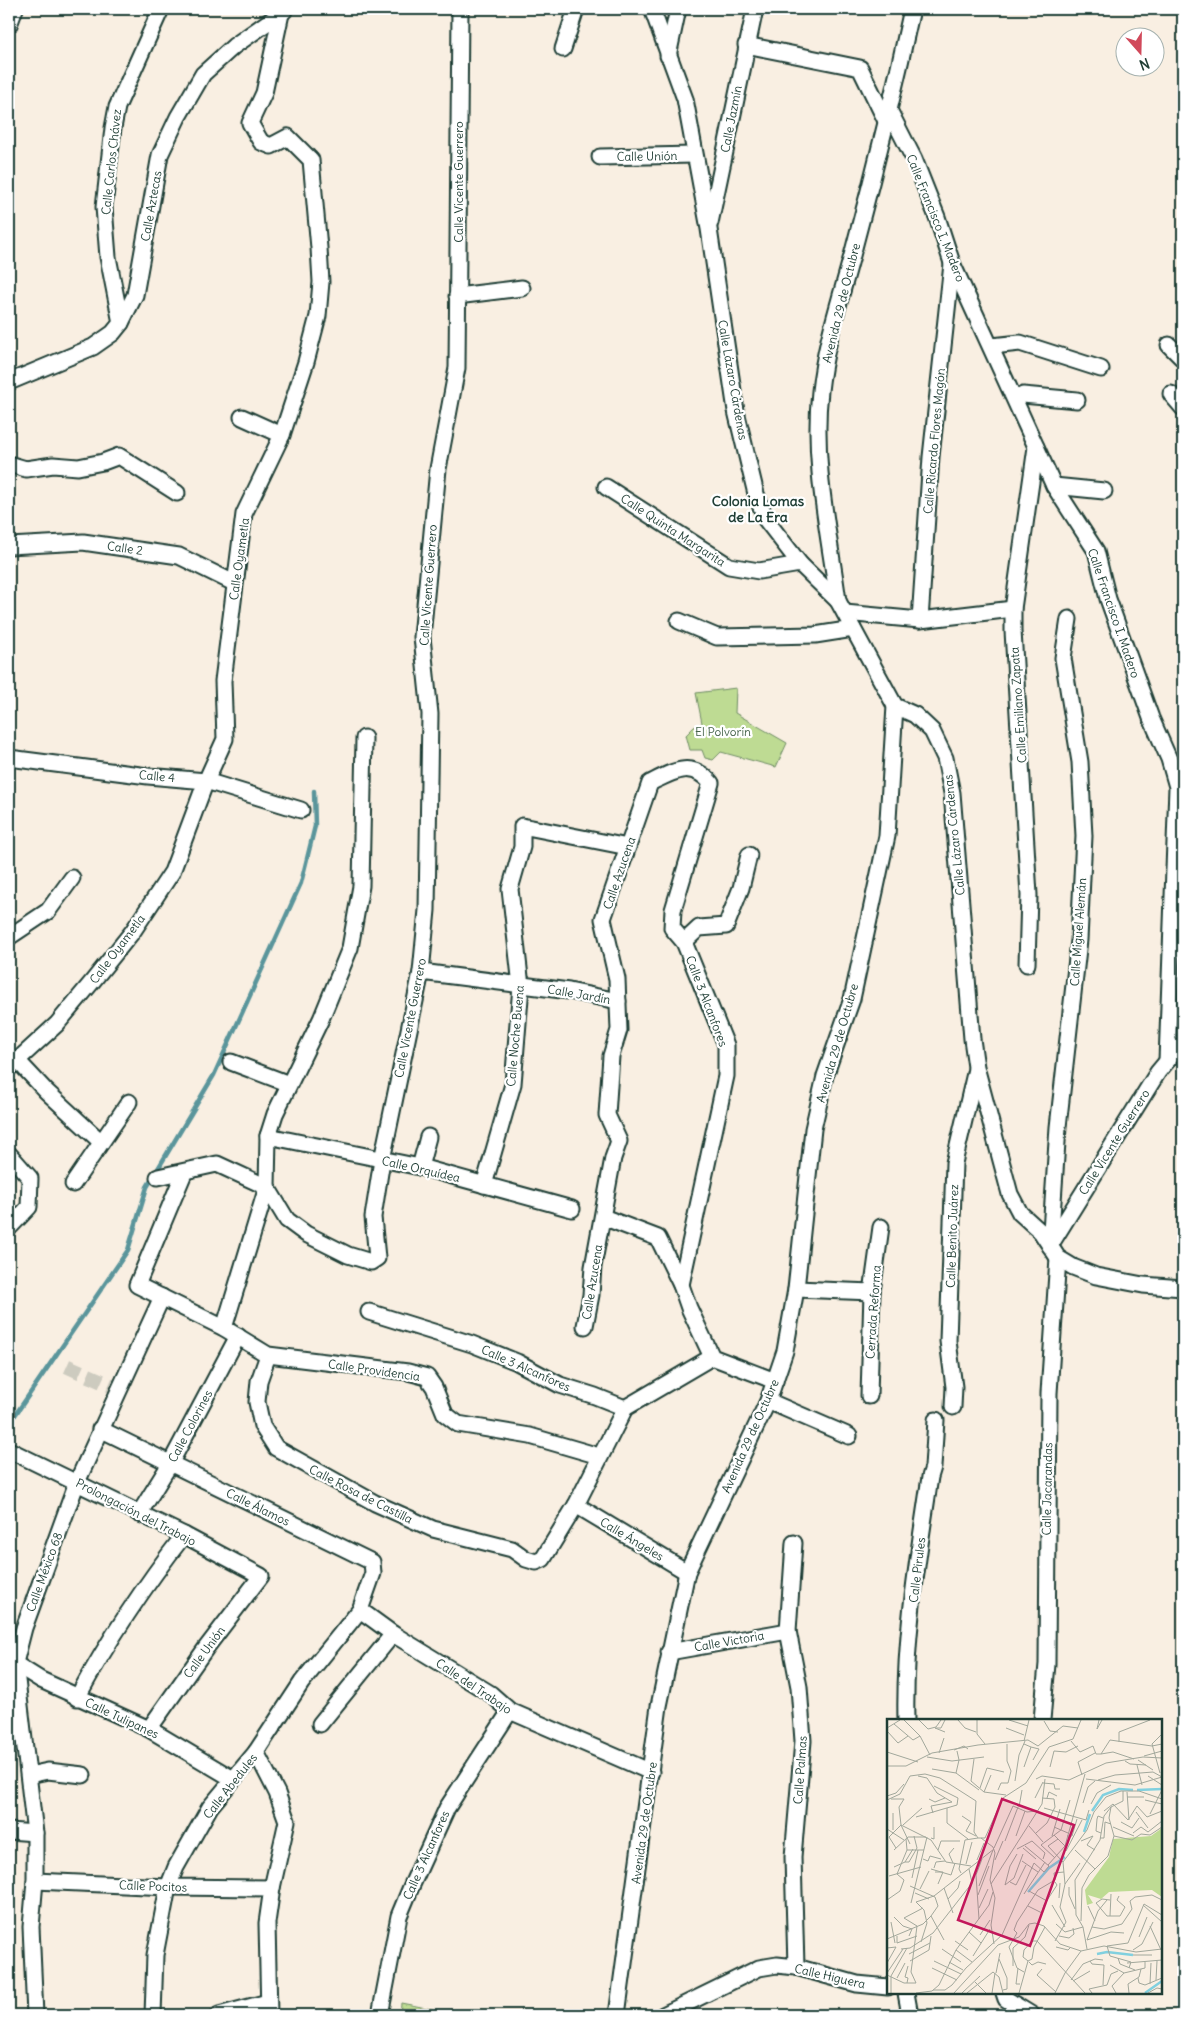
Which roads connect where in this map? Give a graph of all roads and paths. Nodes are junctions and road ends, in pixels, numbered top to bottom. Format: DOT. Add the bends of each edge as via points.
graph roads {
  1 [pos="15,9"];
  2 [pos="161,9"];
  3 [pos="460,9"];
  4 [pos="576,9"];
  5 [pos="652,9"];
  6 [pos="678,9"];
  7 [pos="755,9"];
  8 [pos="912,9"];
  9 [pos="283,11"];
  10 [pos="9,26"];
  11 [pos="746,45"];
  12 [pos="564,49"];
  13 [pos="668,57"];
  14 [pos="889,118"];
  15 [pos="600,156"];
  16 [pos="694,156"];
  17 [pos="709,229"];
  18 [pos="952,263"];
  19 [pos="522,288"];
  20 [pos="457,296"];
  21 [pos="121,323"];
  22 [pos="1169,345"];
  23 [pos="992,346"];
  24 [pos="1183,359"];
  25 [pos="1101,369"];
  26 [pos="9,382"];
  27 [pos="1170,394"];
  28 [pos="1016,399"];
  29 [pos="1076,400"];
  30 [pos="1183,408"];
  31 [pos="242,417"];
  32 [pos="282,435"];
  33 [pos="1036,448"];
  34 [pos="9,464"];
  35 [pos="1054,486"];
  36 [pos="606,487"];
  37 [pos="1104,491"];
  38 [pos="177,492"];
  39 [pos="9,546"];
  40 [pos="800,564"];
  41 [pos="234,582"];
  42 [pos="841,607"];
  43 [pos="1014,609"];
  44 [pos="1069,619"];
  45 [pos="920,620"];
  46 [pos="679,621"];
  47 [pos="853,629"];
  48 [pos="895,706"];
  49 [pos="364,738"];
  50 [pos="9,758"];
  51 [pos="206,781"];
  52 [pos="711,783"];
  53 [pos="301,810"];
  54 [pos="628,848"];
  55 [pos="749,855"];
  56 [pos="72,878"];
  57 [pos="9,937"];
  58 [pos="684,942"];
  59 [pos="1027,964"];
  60 [pos="421,972"];
  61 [pos="521,986"];
  62 [pos="618,1001"];
  63 [pos="1183,1042"];
  64 [pos="1167,1061"];
  65 [pos="231,1062"];
  66 [pos="13,1064"];
  67 [pos="976,1067"];
  68 [pos="289,1084"];
  69 [pos="129,1102"];
  70 [pos="268,1136"];
  71 [pos="428,1137"];
  72 [pos="101,1142"];
  73 [pos="9,1154"];
  74 [pos="382,1160"];
  75 [pos="420,1167"];
  76 [pos="184,1173"];
  77 [pos="158,1177"];
  78 [pos="73,1184"];
  79 [pos="484,1185"];
  80 [pos="267,1187"];
  81 [pos="572,1209"];
  82 [pos="603,1217"];
  83 [pos="881,1227"];
  84 [pos="9,1228"];
  85 [pos="1054,1252"];
  86 [pos="682,1285"];
  87 [pos="1183,1288"];
  88 [pos="796,1289"];
  89 [pos="872,1292"];
  90 [pos="162,1297"];
  91 [pos="369,1312"];
  92 [pos="585,1326"];
  93 [pos="224,1328"];
  94 [pos="238,1336"];
  95 [pos="268,1355"];
  96 [pos="712,1356"];
  97 [pos="776,1381"];
  98 [pos="869,1396"];
  99 [pos="768,1401"];
  100 [pos="953,1407"];
  101 [pos="625,1408"];
  102 [pos="936,1420"];
  103 [pos="100,1429"];
  104 [pos="849,1436"];
  105 [pos="16,1453"];
  106 [pos="599,1456"];
  107 [pos="170,1464"];
  108 [pos="77,1482"];
  109 [pos="576,1505"];
  110 [pos="139,1514"];
  111 [pos="184,1535"];
  112 [pos="794,1544"];
  113 [pos="687,1572"];
  114 [pos="261,1576"];
  115 [pos="360,1610"];
  116 [pos="788,1631"];
  117 [pos="393,1634"];
  118 [pos="669,1652"];
  119 [pos="12,1662"];
  120 [pos="77,1698"];
  121 [pos="510,1711"];
  122 [pos="906,1719"];
  123 [pos="1042,1719"];
  124 [pos="320,1724"];
  125 [pos="149,1729"];
  126 [pos="256,1752"];
  127 [pos="651,1772"];
  128 [pos="83,1775"];
  129 [pos="30,1776"];
  130 [pos="233,1778"];
  131 [pos="9,1831"];
  132 [pos="35,1833"];
  133 [pos="35,1882"];
  134 [pos="168,1887"];
  135 [pos="272,1888"];
  136 [pos="796,1967"];
  137 [pos="887,1987"];
  138 [pos="906,1994"];
  139 [pos="1004,1994"];
  140 [pos="269,2009"];
  141 [pos="35,2015"];
  142 [pos="153,2015"];
  143 [pos="219,2015"];
  144 [pos="380,2015"];
  145 [pos="618,2015"];
  146 [pos="663,2015"];
  147 [pos="910,2015"];
  148 [pos="1032,2015"];
  1 -- 10 [label="street"];
  2 -- 21 [label="street, Calle Carlos Chávez" via="117,107 112,138 104,207 108,257"];
  3 -- 20 [label="street, Calle Vicente Guerrero"];
  4 -- 12 [label="street"];
  5 -- 13 [label="street, Calle Lázaro Cárdenas"];
  6 -- 13 [label="street"];
  7 -- 11 [label="street, Calle Jazmín"];
  8 -- 14 [label="street, Avenida 29 de Octubre"];
  9 -- 21 [label="street, Calle Aztecas" via="208,69 189,95 160,155 134,295"];
  9 -- 32 [label="street, Calle Oyametla" via="264,92 250,123 261,142 271,146 288,137 311,160 321,282 318,316"];
  11 -- 14 [label="street, Calle Francisco I. Madero" via="860,68"];
  11 -- 17 [label="street, Calle Jazmín"];
  13 -- 16 [label="street, Calle Lázaro Cárdenas" via="685,99"];
  14 -- 18 [label="street, Calle Francisco I. Madero" via="914,159"];
  14 -- 42 [label="street, Avenida 29 de Octubre" via="832,331 820,390 820,466"];
  15 -- 16 [label="street, Calle Unión"];
  16 -- 17 [label="street, Calle Lázaro Cárdenas"];
  17 -- 40 [label="street, Calle Lázaro Cárdenas" via="736,411 756,494 766,520"];
  18 -- 23 [label="street, Calle Francisco I. Madero"];
  18 -- 45 [label="street, Calle Ricardo Flores Magón" via="931,457"];
  19 -- 20 [label="street"];
  20 -- 60 [label="street, Calle Vicente Guerrero" via="457,368 438,469 422,637 430,714 426,910"];
  21 -- 26 [label="street, Calle Aztecas" via="92,348"];
  22 -- 24 [label="street"];
  23 -- 25 [label="street" via="1020,343"];
  23 -- 28 [label="street, Calle Francisco I. Madero"];
  27 -- 30 [label="street"];
  28 -- 29 [label="street" via="1023,395"];
  28 -- 33 [label="street, Calle Francisco I. Madero"];
  31 -- 32 [label="street"];
  32 -- 41 [label="street, Calle Oyametla" via="244,514"];
  33 -- 35 [label="street, Calle Francisco I. Madero"];
  33 -- 43 [label="street, Calle Emiliano Zapata"];
  34 -- 38 [label="street" via="26,469 53,465 78,467 119,456"];
  35 -- 37 [label="street"];
  35 -- 64 [label="street, Calle Francisco I. Madero" via="1096,551 1108,599 1177,788"];
  36 -- 40 [label="street, Calle Quinta Margarita" via="730,566 759,571"];
  39 -- 41 [label="street, Calle 2" via="83,542 179,556"];
  40 -- 42 [label="street, Calle Lázaro Cárdenas"];
  41 -- 51 [label="street, Calle Oyametla" via="223,681 225,739"];
  42 -- 45 [label="street"];
  42 -- 47 [label="street, Calle Lázaro Cárdenas"];
  43 -- 45 [label="street"];
  43 -- 59 [label="street, Calle Emiliano Zapata" via="1029,895"];
  44 -- 85 [label="street, Calle Miguel Alemán" via="1064,658 1080,762 1084,836 1079,940 1058,1126"];
  46 -- 47 [label="street" via="717,637 816,635"];
  47 -- 48 [label="street, Calle Lázaro Cárdenas"];
  48 -- 67 [label="street, Calle Lázaro Cárdenas" via="915,715 932,731 945,758 952,793"];
  48 -- 88 [label="street, Avenida 29 de Octubre" via="887,836 852,999 826,1076 813,1129"];
  49 -- 68 [label="street" via="361,886 350,948 321,1019"];
  50 -- 51 [label="street, Calle 4"];
  51 -- 53 [label="street, Calle 4"];
  51 -- 66 [label="street, Calle Oyametla" via="172,872 133,931 57,1024"];
  52 -- 54 [label="street, Calle Azucena" via="702,773 686,768 650,783"];
  52 -- 58 [label="street, Calle 3 Alcanfores" via="673,910 672,928"];
  54 -- 61 [label="street, Calle Noche Buena" via="522,826 522,848 510,889"];
  54 -- 62 [label="street, Calle Azucena" via="603,920 617,979"];
  55 -- 58 [label="street" via="741,888 726,926 699,928"];
  56 -- 57 [label="street" via="48,911"];
  58 -- 86 [label="street, Calle 3 Alcanfores" via="726,1045 726,1076"];
  60 -- 61 [label="street, Calle Jardín"];
  60 -- 74 [label="street, Calle Vicente Guerrero"];
  61 -- 62 [label="street, Calle Jardín"];
  61 -- 79 [label="street, Calle Noche Buena" via="512,1084"];
  62 -- 82 [label="street, Calle Azucena" via="619,1030 611,1056 607,1114 619,1141"];
  63 -- 64 [label="street, Calle Vicente Guerrero"];
  64 -- 85 [label="street, Calle Vicente Guerrero"];
  65 -- 68 [label="street"];
  66 -- 72 [label="street"];
  67 -- 85 [label="street, Calle Lázaro Cárdenas" via="1010,1194 1020,1213 1040,1232"];
  67 -- 100 [label="street, Calle Benito Juárez" via="954,1163 948,1340"];
  68 -- 70 [label="street"];
  69 -- 72 [label="street"];
  70 -- 74 [label="street, Calle Orquídea"];
  70 -- 80 [label="street"];
  71 -- 75 [label="street"];
  72 -- 78 [label="street"];
  73 -- 84 [label="street" via="30,1178 29,1207"];
  74 -- 75 [label="street, Calle Orquídea"];
  74 -- 80 [label="street, Calle Vicente Guerrero" via="373,1217 377,1258 371,1262 348,1255 306,1234 287,1220"];
  75 -- 79 [label="street, Calle Orquídea"];
  76 -- 77 [label="street"];
  76 -- 80 [label="street" via="217,1164"];
  76 -- 90 [label="street, Calle Providencia" via="137,1285"];
  79 -- 81 [label="street, Calle Orquídea"];
  80 -- 93 [label="street"];
  82 -- 86 [label="street" via="658,1238"];
  82 -- 92 [label="street, Calle Azucena"];
  83 -- 89 [label="street, Cerrada Reforma"];
  85 -- 87 [label="street, Calle Lázaro Cárdenas" via="1096,1276"];
  85 -- 123 [label="street, Calle Jacarandas" via="1048,1393 1047,1664"];
  86 -- 96 [label="street" via="688,1308"];
  88 -- 89 [label="street"];
  88 -- 97 [label="street, Avenida 29 de Octubre" via="785,1352"];
  89 -- 98 [label="street, Cerrada Reforma"];
  90 -- 93 [label="street, Calle Providencia"];
  90 -- 103 [label="street, Calle México 68"];
  91 -- 101 [label="street, Calle 3 Alcanfores" via="472,1344 517,1362 560,1386"];
  93 -- 94 [label="street, Calle Providencia"];
  94 -- 95 [label="street, Calle Providencia"];
  94 -- 107 [label="street, Calle Colorines"];
  95 -- 106 [label="street, Calle Providencia" via="427,1377 445,1414 458,1424 530,1436"];
  95 -- 109 [label="street, Calle Rosa de Castilla" via="259,1381 257,1402 262,1426 276,1448 375,1503 433,1529 512,1549 526,1560 536,1562 543,1559"];
  96 -- 97 [label="street"];
  96 -- 101 [label="street"];
  97 -- 99 [label="street, Avenida 29 de Octubre"];
  99 -- 104 [label="street"];
  99 -- 113 [label="street, Avenida 29 de Octubre"];
  101 -- 106 [label="street"];
  102 -- 122 [label="street, Calle Pirules" via="933,1467 910,1624 905,1680"];
  103 -- 107 [label="street, Calle Álamos"];
  103 -- 108 [label="street, Calle México 68"];
  105 -- 108 [label="street, Prolongación del Trabajo"];
  106 -- 109 [label="street"];
  107 -- 110 [label="street, Calle Colorines"];
  107 -- 115 [label="street, Calle Álamos" via="372,1562 372,1573"];
  108 -- 110 [label="street, Prolongación del Trabajo"];
  108 -- 119 [label="street, Calle México 68"];
  109 -- 113 [label="street, Calle Ángeles"];
  110 -- 111 [label="street, Prolongación del Trabajo"];
  111 -- 114 [label="street, Prolongación del Trabajo"];
  111 -- 120 [label="street" via="100,1656"];
  112 -- 116 [label="street, Calle Palmas"];
  113 -- 118 [label="street, Avenida 29 de Octubre"];
  114 -- 125 [label="street, Calle Unión"];
  115 -- 117 [label="street, Calle del Trabajo"];
  115 -- 126 [label="street, Calle Abedules" via="302,1682"];
  116 -- 118 [label="street, Calle Victoria"];
  116 -- 136 [label="street, Calle Palmas" via="799,1688 803,1741 793,1856"];
  117 -- 121 [label="street, Calle del Trabajo" via="484,1689"];
  117 -- 124 [label="street"];
  118 -- 127 [label="street, Avenida 29 de Octubre"];
  119 -- 120 [label="street, Calle Tulipanes"];
  119 -- 129 [label="street, Calle México 68"];
  120 -- 125 [label="street, Calle Tulipanes"];
  121 -- 127 [label="street, Calle del Trabajo"];
  121 -- 144 [label="street, Calle 3 Alcanfores" via="447,1808 410,1887 399,1916"];
  125 -- 130 [label="street, Calle Tulipanes"];
  126 -- 130 [label="street, Calle Abedules"];
  126 -- 135 [label="street" via="277,1793 286,1821"];
  127 -- 145 [label="street, Avenida 29 de Octubre"];
  128 -- 129 [label="street" via="48,1771"];
  129 -- 132 [label="street, Calle México 68"];
  130 -- 134 [label="street, Calle Abedules" via="210,1808"];
  131 -- 132 [label="street"];
  132 -- 133 [label="street, Calle México 68"];
  133 -- 134 [label="street, Calle Pocitos"];
  133 -- 141 [label="street, Calle México 68" via="31,1927"];
  134 -- 135 [label="street, Calle Pocitos"];
  134 -- 142 [label="street, Calle Abedules" via="155,1955"];
  135 -- 140 [label="street" via="268,1923"];
  136 -- 137 [label="street, Calle Higuera" via="857,1984"];
  136 -- 146 [label="street, Calle Higuera" via="759,1968"];
  138 -- 147 [label="street"];
  139 -- 148 [label="street"];
  140 -- 143 [label="street"];
}
